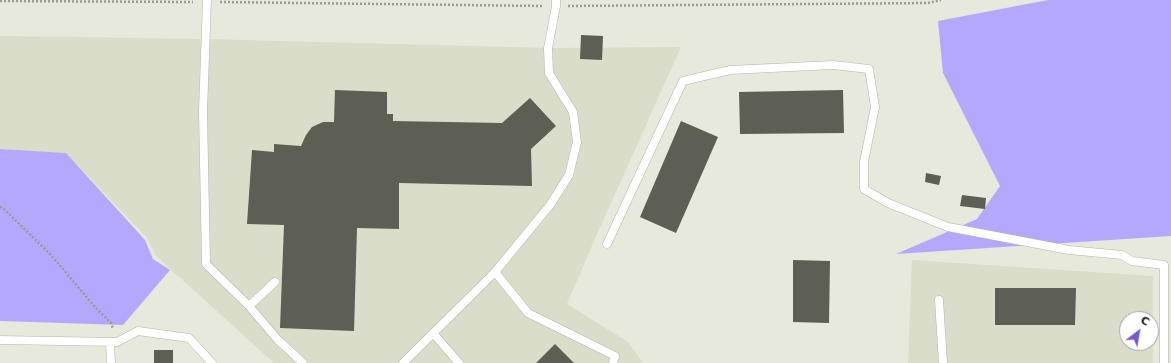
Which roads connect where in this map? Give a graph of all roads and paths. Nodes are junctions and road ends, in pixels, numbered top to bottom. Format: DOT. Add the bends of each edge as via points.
graph roads {
  1 [pos="940,0"];
  2 [pos="0,1"];
  3 [pos="207,1"];
  4 [pos="556,3"];
  5 [pos="0,207"];
  6 [pos="607,244"];
  7 [pos="494,272"];
  8 [pos="275,282"];
  9 [pos="939,300"];
  10 [pos="249,306"];
  11 [pos="433,333"];
  12 [pos="0,340"];
  13 [pos="114,342"];
  14 [pos="111,363"];
  15 [pos="212,363"];
  16 [pos="303,363"];
  17 [pos="403,363"];
  18 [pos="459,363"];
  19 [pos="613,363"];
  20 [pos="943,363"];
  21 [pos="1164,363"];
  1 -- 4 [label="path" via="928,3"];
  2 -- 3 [label="path"];
  3 -- 4 [label="path"];
  3 -- 10 [label="lane" via="203,111 206,264"];
  4 -- 7 [label="lane" via="548,48 549,73 573,112 577,142 569,175 550,205"];
  5 -- 13 [label="path" via="4,208 51,255 111,323"];
  6 -- 21 [label="lane" via="683,81 730,70 834,66 869,69 875,107 864,162 864,189 888,203 948,227 1069,250 1122,255 1132,261 1164,265"];
  7 -- 11 [label="lane"];
  7 -- 19 [label="lane" via="528,313 615,356"];
  8 -- 10 [label="lane"];
  9 -- 20 [label="lane"];
  10 -- 16 [label="lane" via="278,340"];
  11 -- 17 [label="lane"];
  11 -- 18 [label="lane"];
  12 -- 13 [label="lane"];
  13 -- 14 [label="lane"];
  13 -- 15 [label="lane" via="138,331 189,338"];
}
